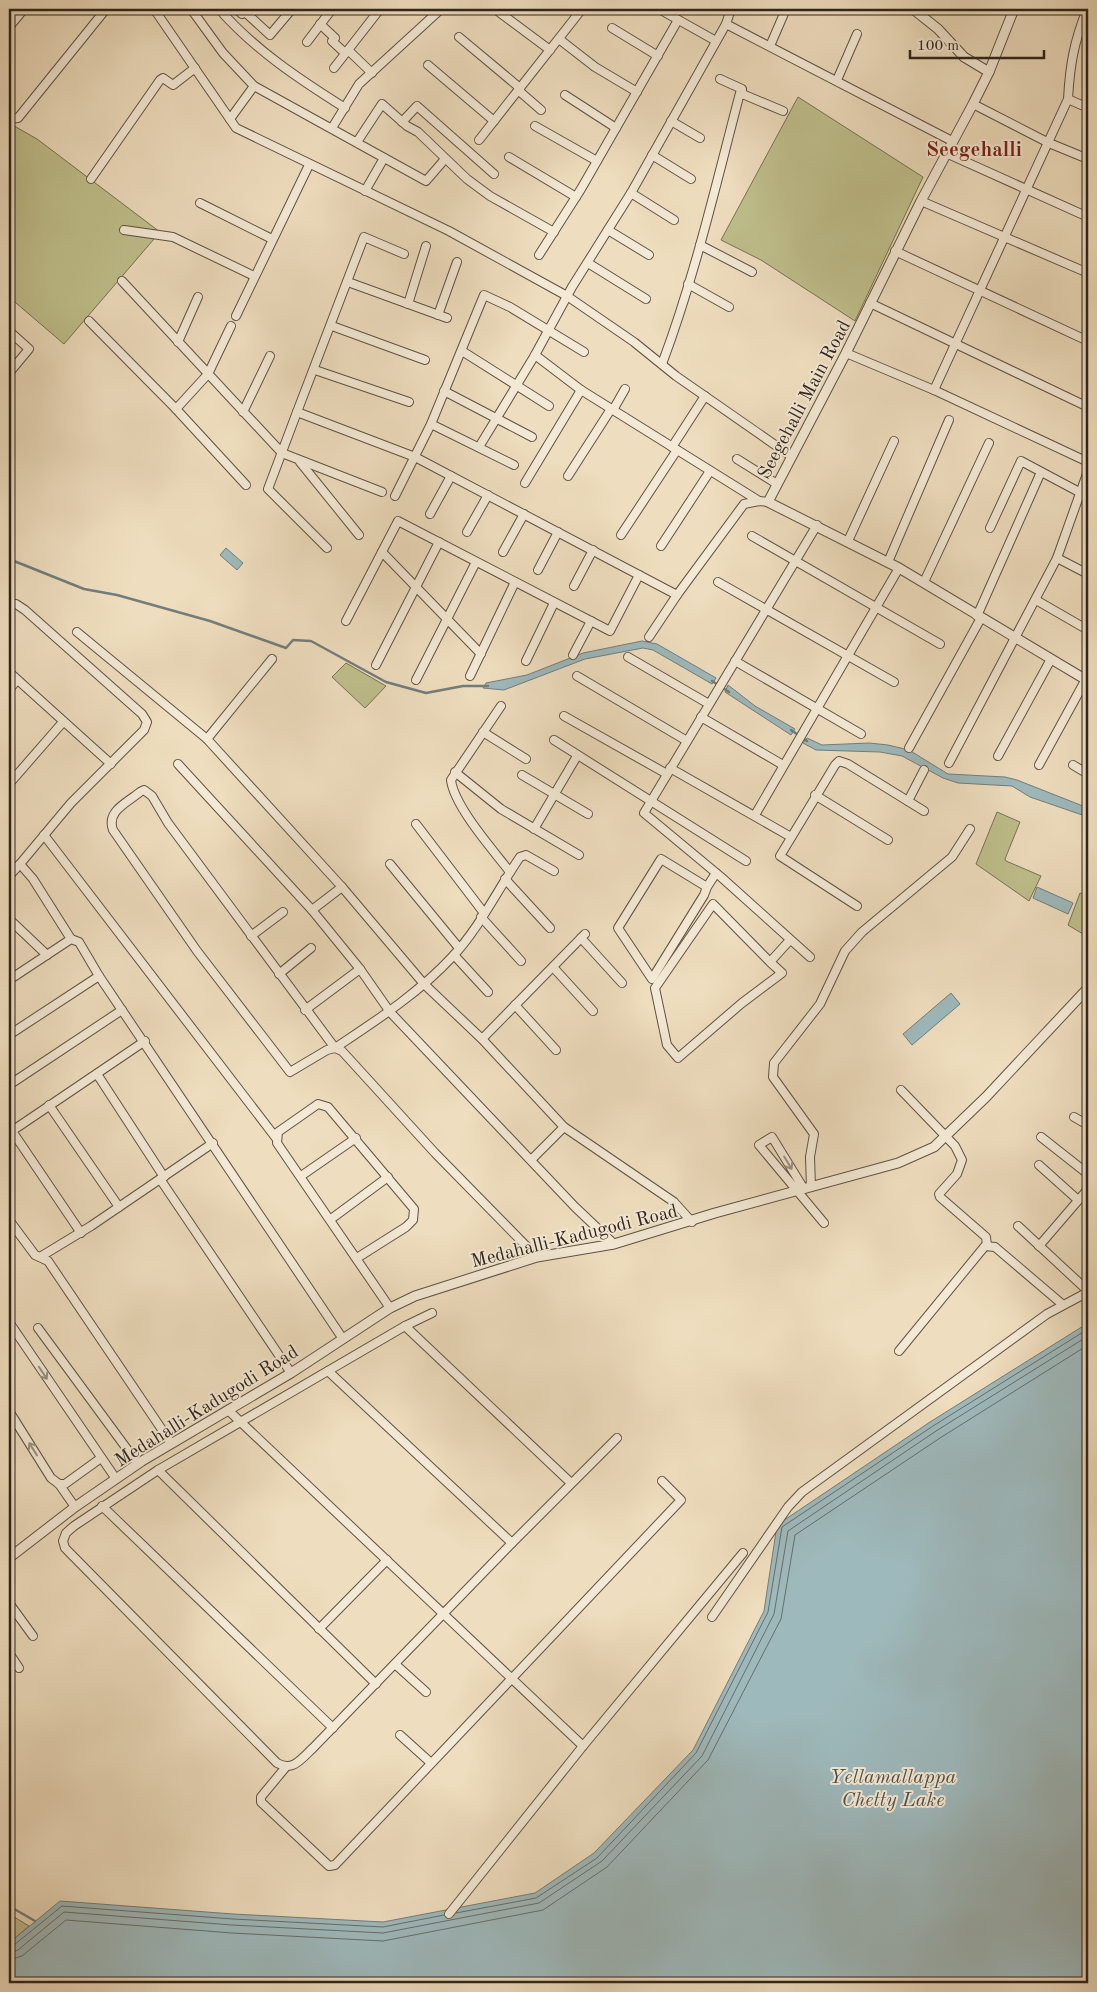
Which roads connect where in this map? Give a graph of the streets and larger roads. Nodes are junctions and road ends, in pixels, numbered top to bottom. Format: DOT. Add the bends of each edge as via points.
graph roads {
  1 [pos="24,9"];
  2 [pos="106,9"];
  3 [pos="154,9"];
  4 [pos="191,9"];
  5 [pos="219,9"];
  6 [pos="236,9"];
  7 [pos="292,9"];
  8 [pos="332,9"];
  9 [pos="380,9"];
  10 [pos="441,9"];
  11 [pos="495,9"];
  12 [pos="580,9"];
  13 [pos="659,9"];
  14 [pos="731,9"];
  15 [pos="786,9"];
  16 [pos="913,9"];
  17 [pos="1014,9"];
  18 [pos="1087,9"];
  19 [pos="678,20"];
  20 [pos="320,24"];
  21 [pos="726,24"];
  22 [pos="9,27"];
  23 [pos="612,28"];
  24 [pos="857,34"];
  25 [pos="459,37"];
  26 [pos="559,39"];
  27 [pos="716,41"];
  28 [pos="307,42"];
  29 [pos="770,46"];
  30 [pos="550,50"];
  31 [pos="347,52"];
  32 [pos="658,56"];
  33 [pos="428,65"];
  34 [pos="195,68"];
  35 [pos="334,68"];
  36 [pos="989,72"];
  37 [pos="372,73"];
  38 [pos="720,78"];
  39 [pos="837,80"];
  40 [pos="254,86"];
  41 [pos="519,89"];
  42 [pos="637,92"];
  43 [pos="742,92"];
  44 [pos="565,95"];
  45 [pos="1068,99"];
  46 [pos="973,104"];
  47 [pos="345,108"];
  48 [pos="1088,108"];
  49 [pos="541,110"];
  50 [pos="783,111"];
  51 [pos="230,119"];
  52 [pos="9,120"];
  53 [pos="494,121"];
  54 [pos="671,121"];
  55 [pos="402,122"];
  56 [pos="535,126"];
  57 [pos="332,128"];
  58 [pos="616,128"];
  59 [pos="700,138"];
  60 [pos="479,140"];
  61 [pos="952,141"];
  62 [pos="357,142"];
  63 [pos="1049,143"];
  64 [pos="946,153"];
  65 [pos="652,155"];
  66 [pos="509,157"];
  67 [pos="384,158"];
  68 [pos="445,159"];
  69 [pos="1088,159"];
  70 [pos="597,161"];
  71 [pos="309,165"];
  72 [pos="494,174"];
  73 [pos="91,179"];
  74 [pos="691,179"];
  75 [pos="365,191"];
  76 [pos="1028,191"];
  77 [pos="631,193"];
  78 [pos="576,197"];
  79 [pos="921,201"];
  80 [pos="200,204"];
  81 [pos="1088,216"];
  82 [pos="674,220"];
  83 [pos="124,230"];
  84 [pos="608,230"];
  85 [pos="554,232"];
  86 [pos="1006,236"];
  87 [pos="272,239"];
  88 [pos="700,245"];
  89 [pos="426,246"];
  90 [pos="895,250"];
  91 [pos="404,254"];
  92 [pos="539,255"];
  93 [pos="650,255"];
  94 [pos="457,262"];
  95 [pos="588,263"];
  96 [pos="752,272"];
  97 [pos="1088,273"];
  98 [pos="254,276"];
  99 [pos="122,282"];
  100 [pos="348,282"];
  101 [pos="688,284"];
  102 [pos="980,292"];
  103 [pos="567,296"];
  104 [pos="198,298"];
  105 [pos="646,300"];
  106 [pos="870,303"];
  107 [pos="408,304"];
  108 [pos="729,307"];
  109 [pos="438,314"];
  110 [pos="236,316"];
  111 [pos="447,318"];
  112 [pos="89,321"];
  113 [pos="232,326"];
  114 [pos="332,326"];
  115 [pos="9,331"];
  116 [pos="548,331"];
  117 [pos="1088,341"];
  118 [pos="178,342"];
  119 [pos="956,345"];
  120 [pos="462,352"];
  121 [pos="584,352"];
  122 [pos="846,353"];
  123 [pos="535,355"];
  124 [pos="270,356"];
  125 [pos="425,360"];
  126 [pos="662,364"];
  127 [pos="315,370"];
  128 [pos="9,373"];
  129 [pos="208,374"];
  130 [pos="515,384"];
  131 [pos="625,389"];
  132 [pos="582,390"];
  133 [pos="934,390"];
  134 [pos="444,391"];
  135 [pos="705,396"];
  136 [pos="409,402"];
  137 [pos="549,406"];
  138 [pos="1088,407"];
  139 [pos="176,409"];
  140 [pos="612,410"];
  141 [pos="243,412"];
  142 [pos="297,412"];
  143 [pos="497,417"];
  144 [pos="949,420"];
  145 [pos="431,424"];
  146 [pos="532,437"];
  147 [pos="894,441"];
  148 [pos="989,443"];
  149 [pos="479,447"];
  150 [pos="674,449"];
  151 [pos="282,453"];
  152 [pos="791,456"];
  153 [pos="415,457"];
  154 [pos="737,459"];
  155 [pos="299,460"];
  156 [pos="1088,462"];
  157 [pos="514,466"];
  158 [pos="710,471"];
  159 [pos="1088,471"];
  160 [pos="1041,472"];
  161 [pos="451,476"];
  162 [pos="568,476"];
  163 [pos="525,483"];
  164 [pos="777,484"];
  165 [pos="246,485"];
  166 [pos="382,492"];
  167 [pos="1081,493"];
  168 [pos="488,495"];
  169 [pos="395,496"];
  170 [pos="763,501"];
  171 [pos="430,514"];
  172 [pos="524,514"];
  173 [pos="817,525"];
  174 [pos="990,528"];
  175 [pos="467,532"];
  176 [pos="558,532"];
  177 [pos="359,535"];
  178 [pos="621,535"];
  179 [pos="752,536"];
  180 [pos="848,541"];
  181 [pos="439,542"];
  182 [pos="661,546"];
  183 [pos="327,548"];
  184 [pos="594,550"];
  185 [pos="382,552"];
  186 [pos="503,552"];
  187 [pos="1057,558"];
  188 [pos="476,562"];
  189 [pos="795,562"];
  190 [pos="888,562"];
  191 [pos="899,568"];
  192 [pos="538,570"];
  193 [pos="1087,570"];
  194 [pos="640,575"];
  195 [pos="515,582"];
  196 [pos="718,582"];
  197 [pos="924,582"];
  198 [pos="574,586"];
  199 [pos="416,588"];
  200 [pos="677,595"];
  201 [pos="1036,600"];
  202 [pos="554,602"];
  203 [pos="9,605"];
  204 [pos="877,608"];
  205 [pos="766,609"];
  206 [pos="979,617"];
  207 [pos="446,620"];
  208 [pos="346,621"];
  209 [pos="591,622"];
  210 [pos="1088,630"];
  211 [pos="77,632"];
  212 [pos="649,637"];
  213 [pos="1016,638"];
  214 [pos="940,644"];
  215 [pos="481,654"];
  216 [pos="573,655"];
  217 [pos="847,656"];
  218 [pos="628,657"];
  219 [pos="272,659"];
  220 [pos="1051,659"];
  221 [pos="526,661"];
  222 [pos="735,661"];
  223 [pos="376,666"];
  224 [pos="9,672"];
  225 [pos="470,676"];
  226 [pos="577,676"];
  227 [pos="17,680"];
  228 [pos="416,680"];
  229 [pos="1087,680"];
  230 [pos="894,682"];
  231 [pos="9,690"];
  232 [pos="708,704"];
  233 [pos="501,706"];
  234 [pos="817,709"];
  235 [pos="564,716"];
  236 [pos="701,717"];
  237 [pos="63,722"];
  238 [pos="483,732"];
  239 [pos="861,734"];
  240 [pos="207,739"];
  241 [pos="554,740"];
  242 [pos="687,741"];
  243 [pos="910,748"];
  244 [pos="577,756"];
  245 [pos="998,756"];
  246 [pos="526,759"];
  247 [pos="949,763"];
  248 [pos="111,764"];
  249 [pos="178,764"];
  250 [pos="1039,764"];
  251 [pos="783,765"];
  252 [pos="1073,765"];
  253 [pos="924,770"];
  254 [pos="669,771"];
  255 [pos="455,772"];
  256 [pos="1088,774"];
  257 [pos="522,775"];
  258 [pos="9,784"];
  259 [pos="555,794"];
  260 [pos="815,796"];
  261 [pos="908,801"];
  262 [pos="650,802"];
  263 [pos="924,811"];
  264 [pos="588,814"];
  265 [pos="755,815"];
  266 [pos="416,824"];
  267 [pos="534,829"];
  268 [pos="970,829"];
  269 [pos="44,835"];
  270 [pos="791,837"];
  271 [pos="888,840"];
  272 [pos="579,856"];
  273 [pos="746,861"];
  274 [pos="20,864"];
  275 [pos="390,864"];
  276 [pos="554,870"];
  277 [pos="716,873"];
  278 [pos="9,876"];
  279 [pos="507,876"];
  280 [pos="342,887"];
  281 [pos="707,887"];
  282 [pos="857,906"];
  283 [pos="312,910"];
  284 [pos="282,912"];
  285 [pos="482,915"];
  286 [pos="9,919"];
  287 [pos="550,928"];
  288 [pos="251,936"];
  289 [pos="71,939"];
  290 [pos="790,940"];
  291 [pos="311,948"];
  292 [pos="456,952"];
  293 [pos="47,955"];
  294 [pos="810,957"];
  295 [pos="521,960"];
  296 [pos="770,962"];
  297 [pos="553,966"];
  298 [pos="360,969"];
  299 [pos="279,974"];
  300 [pos="99,976"];
  301 [pos="10,978"];
  302 [pos="622,983"];
  303 [pos="424,984"];
  304 [pos="1088,988"];
  305 [pos="488,992"];
  306 [pos="515,1005"];
  307 [pos="122,1010"];
  308 [pos="305,1010"];
  309 [pos="593,1011"];
  310 [pos="390,1012"];
  311 [pos="9,1035"];
  312 [pos="482,1039"];
  313 [pos="145,1041"];
  314 [pos="335,1048"];
  315 [pos="556,1050"];
  316 [pos="97,1074"];
  317 [pos="9,1085"];
  318 [pos="901,1090"];
  319 [pos="50,1105"];
  320 [pos="1074,1117"];
  321 [pos="1088,1125"];
  322 [pos="564,1127"];
  323 [pos="10,1132"];
  324 [pos="946,1135"];
  325 [pos="1041,1137"];
  326 [pos="276,1138"];
  327 [pos="356,1138"];
  328 [pos="213,1143"];
  329 [pos="531,1160"];
  330 [pos="1039,1165"];
  331 [pos="1088,1174"];
  332 [pos="301,1176"];
  333 [pos="388,1177"];
  334 [pos="162,1178"];
  335 [pos="804,1189"];
  336 [pos="1088,1189"];
  337 [pos="1078,1200"];
  338 [pos="119,1207"];
  339 [pos="331,1219"];
  340 [pos="9,1220"];
  341 [pos="692,1222"];
  342 [pos="824,1223"];
  343 [pos="1018,1226"];
  344 [pos="80,1233"];
  345 [pos="614,1244"];
  346 [pos="987,1245"];
  347 [pos="1039,1246"];
  348 [pos="40,1257"];
  349 [pos="537,1257"];
  350 [pos="356,1258"];
  351 [pos="1088,1292"];
  352 [pos="1062,1304"];
  353 [pos="390,1308"];
  354 [pos="432,1313"];
  355 [pos="9,1322"];
  356 [pos="405,1326"];
  357 [pos="38,1328"];
  358 [pos="16,1333"];
  359 [pos="9,1338"];
  360 [pos="343,1339"];
  361 [pos="899,1351"];
  362 [pos="328,1372"];
  363 [pos="291,1373"];
  364 [pos="228,1410"];
  365 [pos="9,1411"];
  366 [pos="242,1422"];
  367 [pos="617,1438"];
  368 [pos="171,1443"];
  369 [pos="101,1458"];
  370 [pos="138,1464"];
  371 [pos="158,1470"];
  372 [pos="116,1479"];
  373 [pos="662,1481"];
  374 [pos="571,1483"];
  375 [pos="59,1484"];
  376 [pos="102,1506"];
  377 [pos="75,1507"];
  378 [pos="512,1543"];
  379 [pos="743,1552"];
  380 [pos="9,1558"];
  381 [pos="387,1560"];
  382 [pos="9,1604"];
  383 [pos="444,1614"];
  384 [pos="712,1617"];
  385 [pos="319,1629"];
  386 [pos="33,1636"];
  387 [pos="9,1653"];
  388 [pos="396,1664"];
  389 [pos="19,1668"];
  390 [pos="512,1678"];
  391 [pos="376,1684"];
  392 [pos="426,1692"];
  393 [pos="332,1728"];
  394 [pos="400,1734"];
  395 [pos="583,1746"];
  396 [pos="431,1764"];
  397 [pos="285,1768"];
  398 [pos="449,1914"];
  1 -- 22 [label="street"];
  2 -- 52 [label="street" via="18,118"];
  3 -- 34 [label="street"];
  4 -- 40 [label="street" via="223,53"];
  5 -- 47 [label="street" via="262,52"];
  6 -- 7 [label="street" via="270,35"];
  8 -- 20 [label="street"];
  9 -- 31 [label="street"];
  10 -- 37 [label="street"];
  11 -- 30 [label="street"];
  12 -- 26 [label="street"];
  13 -- 19 [label="street"];
  14 -- 21 [label="street"];
  15 -- 29 [label="street"];
  16 -- 36 [label="street" via="938,29 964,57"];
  17 -- 36 [label="street, Seegehalli Main Road"];
  18 -- 45 [label="street" via="1075,39"];
  19 -- 27 [label="street"];
  19 -- 32 [label="street"];
  20 -- 28 [label="street"];
  20 -- 31 [label="street" via="335,38 332,41"];
  21 -- 27 [label="street"];
  21 -- 29 [label="street"];
  23 -- 32 [label="street"];
  24 -- 39 [label="street"];
  25 -- 41 [label="street"];
  26 -- 30 [label="street"];
  26 -- 42 [label="street" via="595,67"];
  27 -- 54 [label="street"];
  29 -- 39 [label="street"];
  30 -- 41 [label="street"];
  31 -- 35 [label="street"];
  31 -- 37 [label="street"];
  32 -- 42 [label="street"];
  33 -- 53 [label="street"];
  34 -- 51 [label="street"];
  34 -- 73 [label="street" via="173,85 163,78 160,80"];
  36 -- 46 [label="street, Seegehalli Main Road"];
  37 -- 47 [label="street" via="359,84"];
  38 -- 43 [label="street" via="742,89"];
  39 -- 61 [label="street"];
  40 -- 51 [label="street"];
  40 -- 57 [label="street"];
  41 -- 49 [label="street"];
  41 -- 53 [label="street"];
  42 -- 58 [label="street"];
  44 -- 58 [label="street"];
  45 -- 48 [label="street"];
  45 -- 63 [label="street"];
  46 -- 61 [label="street, Seegehalli Main Road"];
  46 -- 63 [label="street"];
  47 -- 57 [label="street"];
  50 -- 88 [label="street" via="740,93"];
  51 -- 71 [label="street" via="241,131"];
  53 -- 60 [label="street"];
  54 -- 59 [label="street"];
  54 -- 65 [label="street"];
  55 -- 62 [label="street" via="382,104"];
  55 -- 68 [label="street" via="418,132"];
  55 -- 72 [label="street" via="417,106"];
  56 -- 70 [label="street"];
  57 -- 62 [label="street"];
  58 -- 70 [label="street"];
  61 -- 64 [label="street, Seegehalli Main Road"];
  62 -- 67 [label="street"];
  63 -- 69 [label="street"];
  63 -- 76 [label="street"];
  64 -- 76 [label="street"];
  64 -- 79 [label="street, Seegehalli Main Road"];
  65 -- 74 [label="street"];
  65 -- 77 [label="street"];
  66 -- 78 [label="street"];
  67 -- 68 [label="street" via="426,181"];
  67 -- 75 [label="street"];
  68 -- 85 [label="street" via="490,196"];
  70 -- 78 [label="street"];
  71 -- 75 [label="street"];
  71 -- 87 [label="street"];
  75 -- 103 [label="street" via="490,252"];
  76 -- 81 [label="street"];
  76 -- 86 [label="street"];
  77 -- 82 [label="street"];
  77 -- 84 [label="street"];
  78 -- 85 [label="street"];
  79 -- 86 [label="street"];
  79 -- 90 [label="street, Seegehalli Main Road"];
  80 -- 87 [label="street"];
  83 -- 98 [label="street" via="173,237"];
  84 -- 93 [label="street"];
  84 -- 95 [label="street"];
  85 -- 92 [label="street"];
  86 -- 97 [label="street"];
  86 -- 102 [label="street"];
  87 -- 98 [label="street"];
  88 -- 96 [label="street"];
  88 -- 101 [label="street"];
  89 -- 107 [label="street"];
  90 -- 102 [label="street"];
  90 -- 106 [label="street, Seegehalli Main Road"];
  91 -- 100 [label="street" via="364,237"];
  94 -- 109 [label="street"];
  95 -- 103 [label="street"];
  95 -- 105 [label="street"];
  98 -- 110 [label="street"];
  99 -- 118 [label="street"];
  100 -- 107 [label="street"];
  100 -- 114 [label="street"];
  101 -- 108 [label="street"];
  101 -- 126 [label="street"];
  102 -- 117 [label="street"];
  102 -- 119 [label="street"];
  103 -- 116 [label="street"];
  103 -- 126 [label="street"];
  104 -- 118 [label="street"];
  106 -- 119 [label="street"];
  106 -- 122 [label="street, Seegehalli Main Road"];
  107 -- 109 [label="street"];
  109 -- 111 [label="street"];
  112 -- 139 [label="street"];
  113 -- 129 [label="street"];
  114 -- 125 [label="street"];
  114 -- 127 [label="street"];
  115 -- 128 [label="street" via="29,349"];
  116 -- 120 [label="street" via="484,295"];
  116 -- 121 [label="street"];
  116 -- 123 [label="street"];
  118 -- 129 [label="street"];
  119 -- 133 [label="street"];
  119 -- 138 [label="street"];
  120 -- 130 [label="street"];
  120 -- 134 [label="street"];
  122 -- 133 [label="street"];
  122 -- 152 [label="street, Seegehalli Main Road"];
  123 -- 130 [label="street"];
  123 -- 132 [label="street"];
  124 -- 141 [label="street"];
  126 -- 135 [label="street"];
  127 -- 136 [label="street"];
  127 -- 142 [label="street"];
  129 -- 139 [label="street"];
  129 -- 141 [label="street"];
  130 -- 137 [label="street"];
  130 -- 143 [label="street"];
  131 -- 140 [label="street"];
  132 -- 140 [label="street"];
  132 -- 163 [label="street"];
  133 -- 156 [label="street"];
  134 -- 143 [label="street"];
  134 -- 145 [label="street"];
  135 -- 150 [label="street"];
  135 -- 152 [label="street"];
  139 -- 165 [label="street"];
  140 -- 150 [label="street"];
  140 -- 162 [label="street"];
  141 -- 151 [label="street"];
  142 -- 151 [label="street"];
  142 -- 153 [label="street"];
  143 -- 146 [label="street"];
  143 -- 149 [label="street"];
  144 -- 190 [label="street"];
  145 -- 149 [label="street"];
  145 -- 153 [label="street"];
  147 -- 180 [label="street"];
  148 -- 197 [label="street"];
  149 -- 157 [label="street"];
  150 -- 158 [label="street"];
  150 -- 178 [label="street"];
  151 -- 155 [label="street"];
  151 -- 183 [label="street" via="268,489"];
  152 -- 164 [label="street, Seegehalli Main Road"];
  153 -- 161 [label="street"];
  153 -- 169 [label="street"];
  154 -- 164 [label="street"];
  155 -- 166 [label="street"];
  155 -- 177 [label="street"];
  158 -- 170 [label="street"];
  158 -- 182 [label="street"];
  159 -- 167 [label="street"];
  160 -- 167 [label="street"];
  160 -- 174 [label="street" via="1021,460"];
  160 -- 206 [label="street"];
  161 -- 168 [label="street"];
  161 -- 171 [label="street"];
  164 -- 170 [label="street, Seegehalli Main Road"];
  167 -- 187 [label="street"];
  168 -- 172 [label="street"];
  168 -- 175 [label="street"];
  170 -- 173 [label="street, Seegehalli Main Road"];
  170 -- 200 [label="street" via="744,504"];
  172 -- 176 [label="street"];
  172 -- 186 [label="street"];
  173 -- 180 [label="street, Seegehalli Main Road"];
  173 -- 189 [label="street"];
  176 -- 184 [label="street"];
  176 -- 192 [label="street"];
  179 -- 189 [label="street"];
  180 -- 190 [label="street, Seegehalli Main Road"];
  181 -- 185 [label="street" via="398,521"];
  181 -- 188 [label="street"];
  181 -- 199 [label="street"];
  184 -- 194 [label="street"];
  184 -- 198 [label="street"];
  185 -- 199 [label="street"];
  185 -- 208 [label="street"];
  187 -- 193 [label="street"];
  187 -- 201 [label="street"];
  188 -- 195 [label="street"];
  188 -- 207 [label="street"];
  189 -- 204 [label="street"];
  189 -- 205 [label="street"];
  190 -- 191 [label="street, Seegehalli Main Road"];
  191 -- 197 [label="street, Seegehalli Main Road"];
  191 -- 204 [label="street"];
  194 -- 200 [label="street"];
  194 -- 209 [label="street" via="610,632"];
  195 -- 202 [label="street"];
  195 -- 215 [label="street"];
  196 -- 205 [label="street"];
  197 -- 206 [label="street, Seegehalli Main Road"];
  199 -- 207 [label="street"];
  199 -- 223 [label="street"];
  200 -- 212 [label="street"];
  201 -- 210 [label="street"];
  201 -- 213 [label="street"];
  202 -- 209 [label="street"];
  202 -- 221 [label="street"];
  203 -- 248 [label="street" via="16,604 25,610 142,714 147,722 144,730"];
  204 -- 214 [label="street"];
  204 -- 217 [label="street"];
  205 -- 217 [label="street"];
  205 -- 222 [label="street"];
  206 -- 213 [label="street, Seegehalli Main Road"];
  206 -- 243 [label="street"];
  207 -- 215 [label="street"];
  207 -- 228 [label="street"];
  209 -- 216 [label="street"];
  211 -- 240 [label="street"];
  213 -- 220 [label="street, Seegehalli Main Road"];
  213 -- 247 [label="street"];
  215 -- 225 [label="street"];
  217 -- 230 [label="street"];
  217 -- 234 [label="street"];
  218 -- 232 [label="street"];
  219 -- 240 [label="street"];
  220 -- 229 [label="street, Seegehalli Main Road"];
  220 -- 245 [label="street"];
  222 -- 232 [label="street"];
  222 -- 234 [label="street"];
  224 -- 227 [label="street"];
  226 -- 242 [label="street"];
  227 -- 231 [label="street"];
  227 -- 237 [label="street"];
  229 -- 250 [label="street"];
  232 -- 236 [label="street"];
  233 -- 238 [label="street"];
  234 -- 239 [label="street"];
  234 -- 251 [label="street"];
  235 -- 254 [label="street"];
  236 -- 242 [label="street"];
  236 -- 251 [label="street"];
  237 -- 248 [label="street"];
  237 -- 258 [label="street"];
  238 -- 246 [label="street"];
  238 -- 255 [label="street"];
  240 -- 280 [label="street"];
  241 -- 244 [label="street"];
  242 -- 254 [label="street"];
  244 -- 259 [label="street"];
  244 -- 262 [label="street"];
  248 -- 269 [label="street"];
  249 -- 283 [label="street"];
  251 -- 265 [label="street"];
  252 -- 256 [label="street"];
  253 -- 261 [label="street"];
  254 -- 262 [label="street"];
  254 -- 265 [label="street"];
  255 -- 267 [label="street" via="501,809"];
  255 -- 279 [label="street" via="450,780 458,802"];
  257 -- 259 [label="street"];
  259 -- 264 [label="street"];
  259 -- 267 [label="street"];
  260 -- 261 [label="street" via="839,761"];
  260 -- 270 [label="street"];
  260 -- 271 [label="street"];
  261 -- 263 [label="street"];
  262 -- 273 [label="street"];
  262 -- 277 [label="street" via="644,812"];
  265 -- 270 [label="street"];
  266 -- 285 [label="street"];
  267 -- 272 [label="street"];
  268 -- 335 [label="street" via="952,857 862,932 845,951 820,1004 774,1063 773,1077 814,1134"];
  269 -- 274 [label="street"];
  269 -- 326 [label="street"];
  270 -- 282 [label="street" via="780,856"];
  274 -- 278 [label="street"];
  274 -- 289 [label="street"];
  275 -- 292 [label="street"];
  276 -- 279 [label="street" via="526,855 520,857"];
  277 -- 281 [label="street"];
  277 -- 290 [label="street"];
  279 -- 285 [label="street"];
  279 -- 287 [label="street"];
  280 -- 283 [label="street"];
  280 -- 303 [label="street"];
  281 -- 281 [label="street" via="661,859 618,928 652,979"];
  283 -- 298 [label="street"];
  284 -- 288 [label="street"];
  285 -- 292 [label="street"];
  285 -- 295 [label="street"];
  286 -- 293 [label="street"];
  288 -- 299 [label="street"];
  288 -- 314 [label="street" via="168,823 152,796 144,790 113,814 113,830 197,950 290,1072"];
  289 -- 293 [label="street"];
  289 -- 300 [label="street" via="79,942"];
  290 -- 294 [label="street"];
  290 -- 296 [label="street"];
  291 -- 299 [label="street"];
  292 -- 303 [label="street"];
  292 -- 305 [label="street"];
  293 -- 301 [label="street"];
  296 -- 296 [label="street" via="782,973 742,1002 678,1058 667,1045 655,988 713,904"];
  297 -- 302 [label="street" via="583,936"];
  297 -- 306 [label="street"];
  297 -- 309 [label="street"];
  298 -- 308 [label="street"];
  298 -- 310 [label="street"];
  299 -- 308 [label="street"];
  300 -- 307 [label="street"];
  300 -- 311 [label="street"];
  303 -- 310 [label="street"];
  303 -- 312 [label="street"];
  304 -- 324 [label="street, Medahalli-Kadugodi Road" via="986,1098"];
  306 -- 312 [label="street"];
  306 -- 315 [label="street"];
  307 -- 313 [label="street"];
  307 -- 317 [label="street"];
  308 -- 314 [label="street"];
  310 -- 314 [label="street"];
  310 -- 329 [label="street"];
  312 -- 322 [label="street"];
  313 -- 316 [label="street"];
  313 -- 328 [label="street"];
  314 -- 349 [label="street" via="342,1051 435,1153"];
  316 -- 319 [label="street"];
  316 -- 334 [label="street"];
  318 -- 324 [label="street"];
  319 -- 323 [label="street"];
  319 -- 338 [label="street"];
  320 -- 321 [label="street"];
  322 -- 329 [label="street"];
  322 -- 341 [label="street" via="674,1202"];
  323 -- 344 [label="street"];
  324 -- 335 [label="street, Medahalli-Kadugodi Road" via="934,1147 898,1164"];
  324 -- 346 [label="street" via="962,1160 957,1174 940,1197 986,1237"];
  325 -- 331 [label="street"];
  326 -- 327 [label="street" via="278,1132 318,1104 328,1107"];
  326 -- 332 [label="street"];
  327 -- 332 [label="street"];
  327 -- 333 [label="street"];
  328 -- 334 [label="street"];
  328 -- 360 [label="street"];
  329 -- 345 [label="street"];
  330 -- 337 [label="street"];
  332 -- 339 [label="street"];
  333 -- 339 [label="street"];
  333 -- 350 [label="street" via="414,1209 412,1220"];
  334 -- 338 [label="street"];
  334 -- 363 [label="street"];
  335 -- 335 [label="street, one-way" via="759,1145 772,1137"];
  335 -- 341 [label="street, Medahalli-Kadugodi Road"];
  335 -- 342 [label="street"];
  336 -- 337 [label="street"];
  337 -- 347 [label="street"];
  338 -- 344 [label="street"];
  339 -- 350 [label="street"];
  340 -- 348 [label="street" via="35,1255"];
  341 -- 345 [label="street, Medahalli-Kadugodi Road"];
  343 -- 347 [label="street"];
  344 -- 348 [label="street"];
  345 -- 349 [label="street, Medahalli-Kadugodi Road"];
  346 -- 352 [label="street" via="995,1248"];
  346 -- 361 [label="street"];
  347 -- 351 [label="street"];
  348 -- 368 [label="street" via="48,1260"];
  349 -- 353 [label="street, Medahalli-Kadugodi Road" via="415,1296"];
  350 -- 353 [label="street"];
  351 -- 352 [label="street"];
  352 -- 384 [label="street" via="802,1492 788,1507"];
  353 -- 360 [label="street, Medahalli-Kadugodi Road"];
  354 -- 356 [label="street"];
  355 -- 358 [label="street"];
  356 -- 362 [label="street"];
  356 -- 374 [label="street"];
  357 -- 370 [label="street"];
  358 -- 359 [label="street"];
  358 -- 369 [label="street, one-way"];
  360 -- 363 [label="street, Medahalli-Kadugodi Road"];
  362 -- 366 [label="street"];
  362 -- 378 [label="street"];
  363 -- 364 [label="street, Medahalli-Kadugodi Road"];
  364 -- 366 [label="street"];
  364 -- 368 [label="street, Medahalli-Kadugodi Road"];
  375 -- 365 [label="street, one-way" via="51,1478"];
  366 -- 371 [label="street"];
  366 -- 381 [label="street"];
  367 -- 374 [label="street"];
  368 -- 370 [label="street, Medahalli-Kadugodi Road"];
  369 -- 372 [label="street"];
  369 -- 375 [label="street" via="65,1484"];
  370 -- 372 [label="street, Medahalli-Kadugodi Road"];
  371 -- 376 [label="street"];
  371 -- 385 [label="street"];
  372 -- 377 [label="street, Medahalli-Kadugodi Road"];
  373 -- 390 [label="street" via="681,1500"];
  374 -- 378 [label="street"];
  375 -- 377 [label="street"];
  376 -- 393 [label="street"];
  376 -- 397 [label="street" via="66,1533 65,1548"];
  377 -- 380 [label="street, Medahalli-Kadugodi Road"];
  378 -- 383 [label="street"];
  379 -- 395 [label="street"];
  381 -- 383 [label="street"];
  381 -- 385 [label="street"];
  382 -- 386 [label="street"];
  383 -- 388 [label="street"];
  383 -- 390 [label="street"];
  385 -- 391 [label="street"];
  387 -- 389 [label="street"];
  388 -- 391 [label="street"];
  388 -- 392 [label="street"];
  390 -- 395 [label="street"];
  390 -- 396 [label="street"];
  391 -- 393 [label="street"];
  393 -- 397 [label="street" via="292,1767"];
  394 -- 396 [label="street"];
  395 -- 398 [label="street"];
  396 -- 397 [label="street" via="332,1866 261,1802 261,1797"];
}
